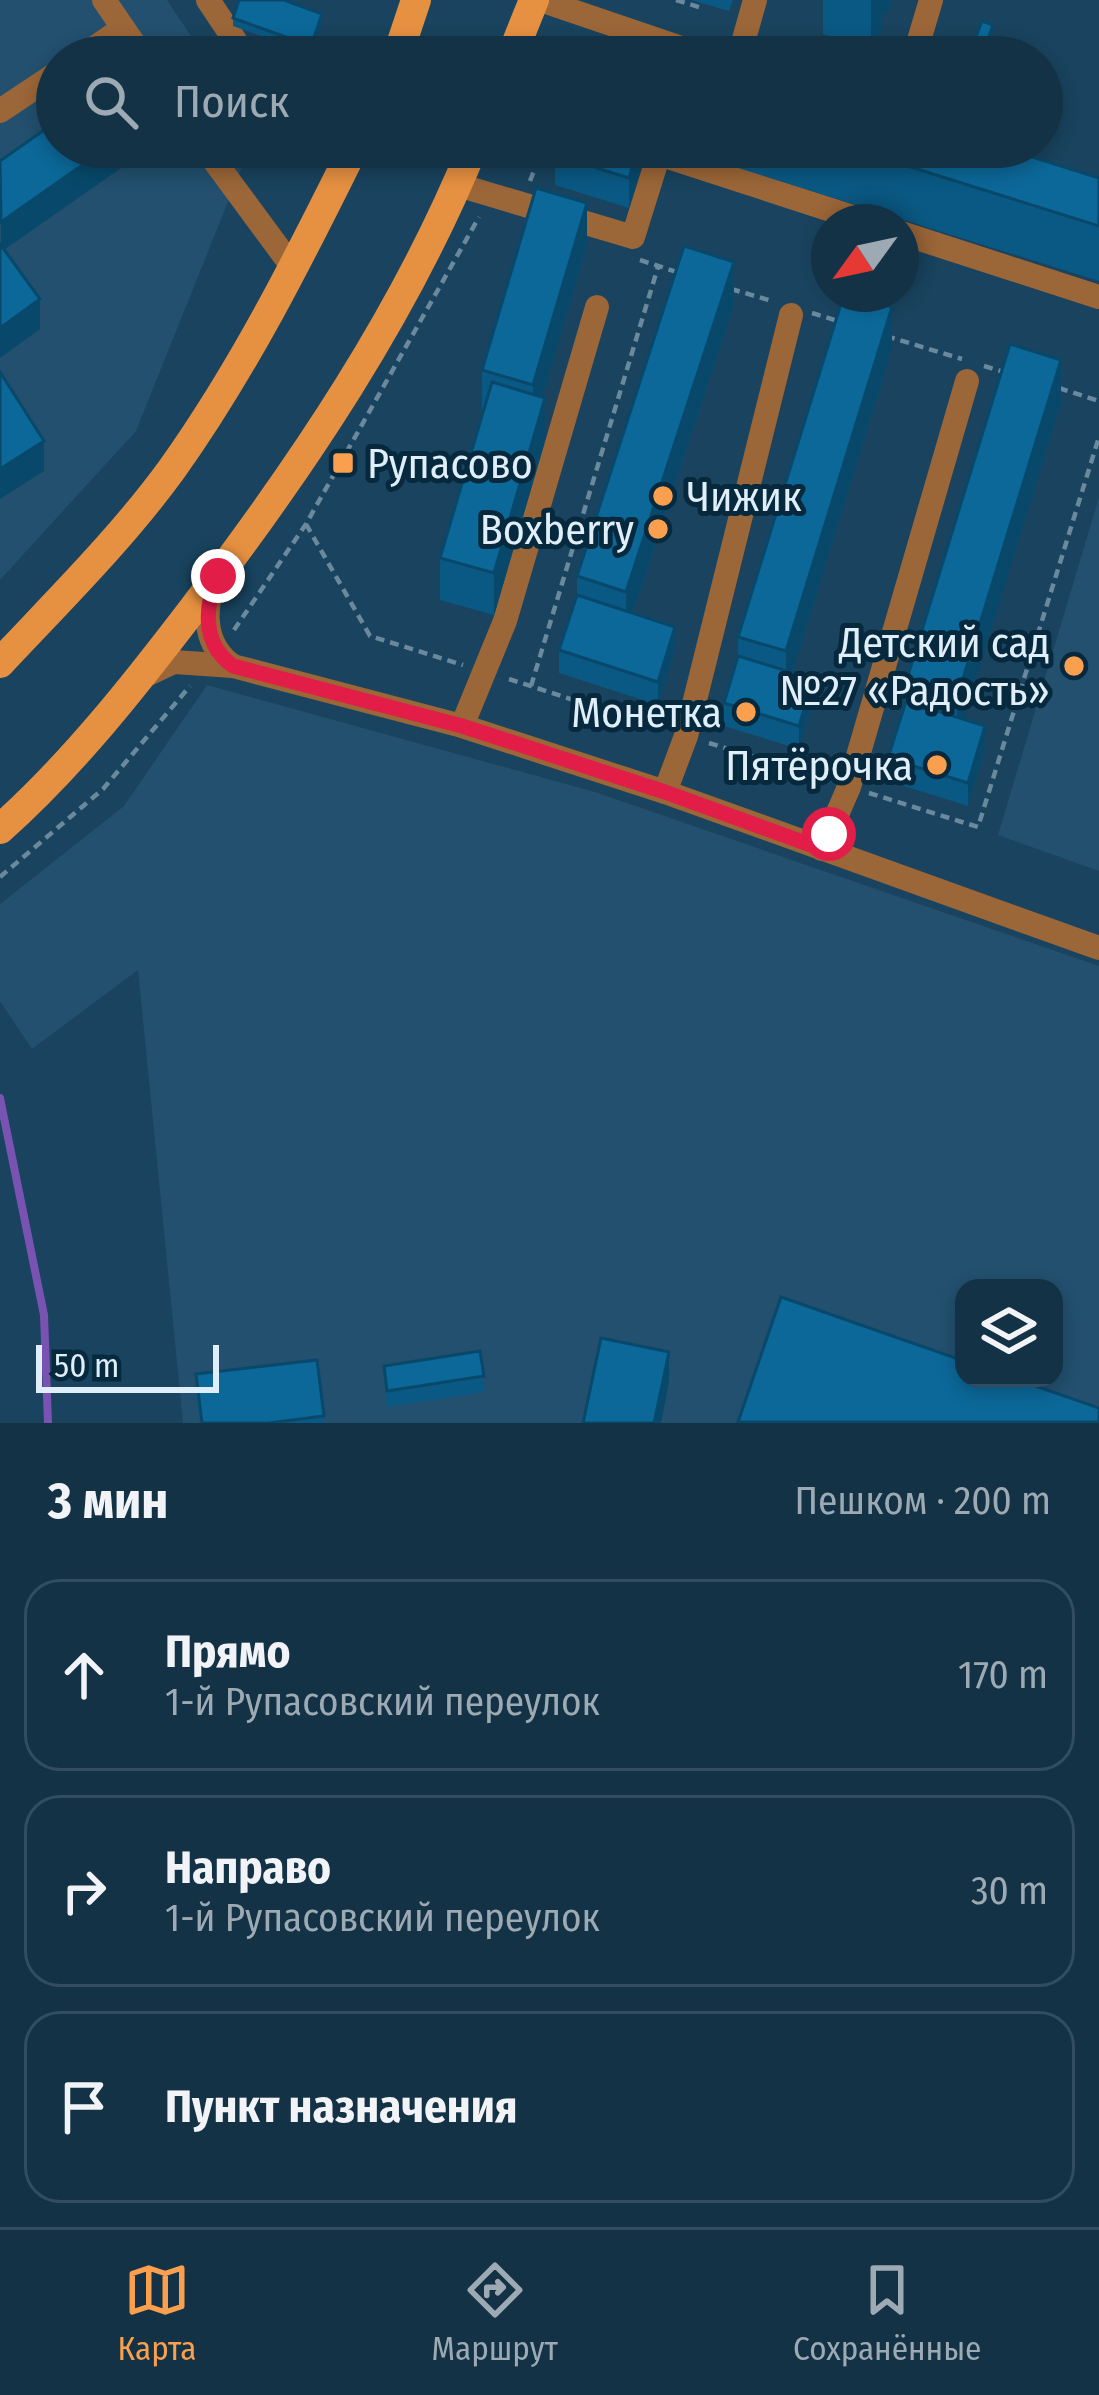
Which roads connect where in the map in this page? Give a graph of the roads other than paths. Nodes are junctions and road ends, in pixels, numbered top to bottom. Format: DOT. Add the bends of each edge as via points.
graph roads {
  1 [pos="104,0"];
  2 [pos="208,0"];
  3 [pos="416,0"];
  4 [pos="537,0"];
  5 [pos="755,0"];
  6 [pos="931,0"];
  7 [pos="123,28"];
  8 [pos="111,36"];
  9 [pos="129,36"];
  10 [pos="232,36"];
  11 [pos="404,36"];
  12 [pos="521,36"];
  13 [pos="645,36"];
  14 [pos="745,36"];
  15 [pos="920,36"];
  16 [pos="36,87"];
  17 [pos="0,111"];
  18 [pos="220,168"];
  19 [pos="344,168"];
  20 [pos="465,168"];
  21 [pos="654,168"];
  22 [pos="701,168"];
  23 [pos="458,185"];
  24 [pos="812,204"];
  25 [pos="919,239"];
  26 [pos="294,268"];
  27 [pos="1099,297"];
  28 [pos="597,307"];
  29 [pos="790,309"];
  30 [pos="967,382"];
  31 [pos="218,576"];
  32 [pos="0,663"];
  33 [pos="233,666"];
  34 [pos="135,682"];
  35 [pos="462,726"];
  36 [pos="665,792"];
  37 [pos="0,829"];
  38 [pos="822,849"];
  39 [pos="1099,947"];
  1 -- 7 [label="street"];
  2 -- 10 [label="street"];
  3 -- 11 [label="main road"];
  4 -- 12 [label="main road"];
  4 -- 13 [label="street"];
  5 -- 14 [label="street"];
  6 -- 15 [label="street"];
  7 -- 8 [label="street"];
  7 -- 9 [label="street"];
  16 -- 17 [label="street"];
  18 -- 26 [label="street"];
  19 -- 26 [label="main road"];
  20 -- 23 [label="main road"];
  21 -- 23 [label="street" via="633,237"];
  22 -- 24 [label="street"];
  23 -- 31 [label="main road" via="321,432"];
  25 -- 27 [label="street"];
  26 -- 32 [label="main road" via="170,471"];
  28 -- 35 [label="street" via="505,621"];
  29 -- 36 [label="street" via="686,736"];
  30 -- 38 [label="street" via="849,787"];
  31 -- 33 [label="street" via="208,624 216,650"];
  31 -- 34 [label="main road"];
  33 -- 34 [label="street" via="174,662"];
  33 -- 35 [label="street"];
  34 -- 37 [label="main road"];
  35 -- 36 [label="street"];
  36 -- 38 [label="street"];
  38 -- 39 [label="street"];
}
